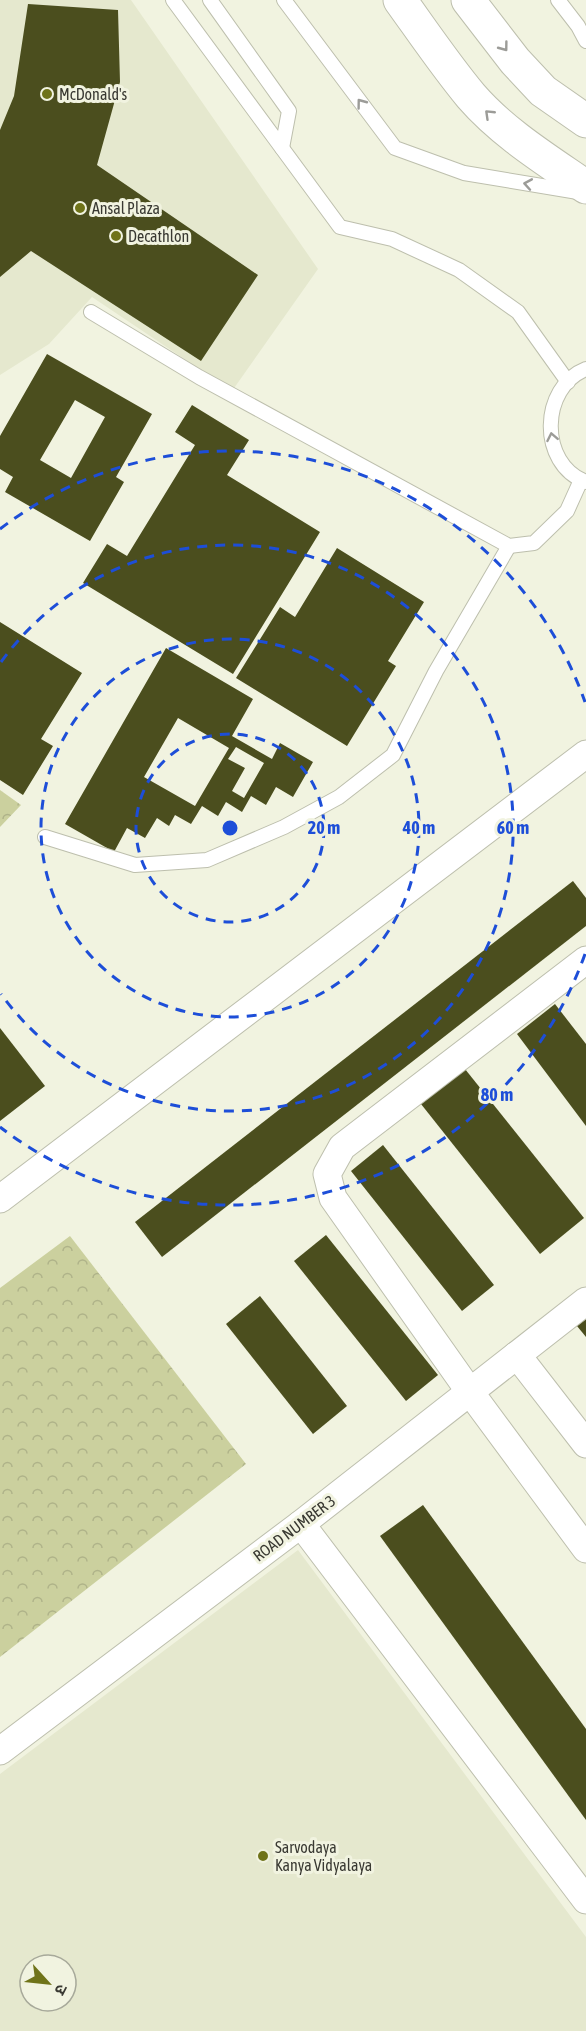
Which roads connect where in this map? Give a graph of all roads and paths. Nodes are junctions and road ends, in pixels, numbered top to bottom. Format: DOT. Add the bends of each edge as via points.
graph roads {
  1 [pos="173,0"];
  2 [pos="210,0"];
  3 [pos="284,0"];
  4 [pos="400,0"];
  5 [pos="468,0"];
  6 [pos="558,0"];
  7 [pos="586,41"];
  8 [pos="586,121"];
  9 [pos="282,148"];
  10 [pos="586,187"];
  11 [pos="586,194"];
  12 [pos="91,312"];
  13 [pos="586,369"];
  14 [pos="568,382"];
  15 [pos="584,481"];
  16 [pos="508,546"];
  17 [pos="586,754"];
  18 [pos="45,837"];
  19 [pos="586,960"];
  20 [pos="0,1199"];
  21 [pos="586,1301"];
  22 [pos="517,1355"];
  23 [pos="470,1392"];
  24 [pos="586,1444"];
  25 [pos="301,1524"];
  26 [pos="586,1549"];
  27 [pos="0,1751"];
  28 [pos="586,1900"];
  1 -- 9 [label="lane"];
  2 -- 9 [label="lane" via="289,111"];
  11 -- 3 [label="lane, one-way" via="464,173 395,148"];
  10 -- 4 [label="main road, one-way" via="528,147 472,97"];
  5 -- 8 [label="main road, one-way" via="543,91"];
  6 -- 7 [label="lane"];
  9 -- 14 [label="lane" via="340,227 392,239 459,270 518,312"];
  12 -- 16 [label="lane" via="199,377"];
  13 -- 14 [label="lane"];
  15 -- 14 [label="lane, one-way" via="567,468 550,434 551,415"];
  15 -- 16 [label="lane" via="567,511 534,543"];
  16 -- 18 [label="lane" via="393,755 339,797 284,827 207,860 135,865"];
  17 -- 20 [label="street"];
  19 -- 23 [label="street" via="342,1147 327,1174 333,1198"];
  21 -- 22 [label="street, ROAD NUMBER 3"];
  22 -- 23 [label="street, ROAD NUMBER 3"];
  22 -- 24 [label="street"];
  23 -- 25 [label="street, ROAD NUMBER 3"];
  23 -- 26 [label="street"];
  25 -- 27 [label="street, ROAD NUMBER 3"];
  25 -- 28 [label="street"];
}
